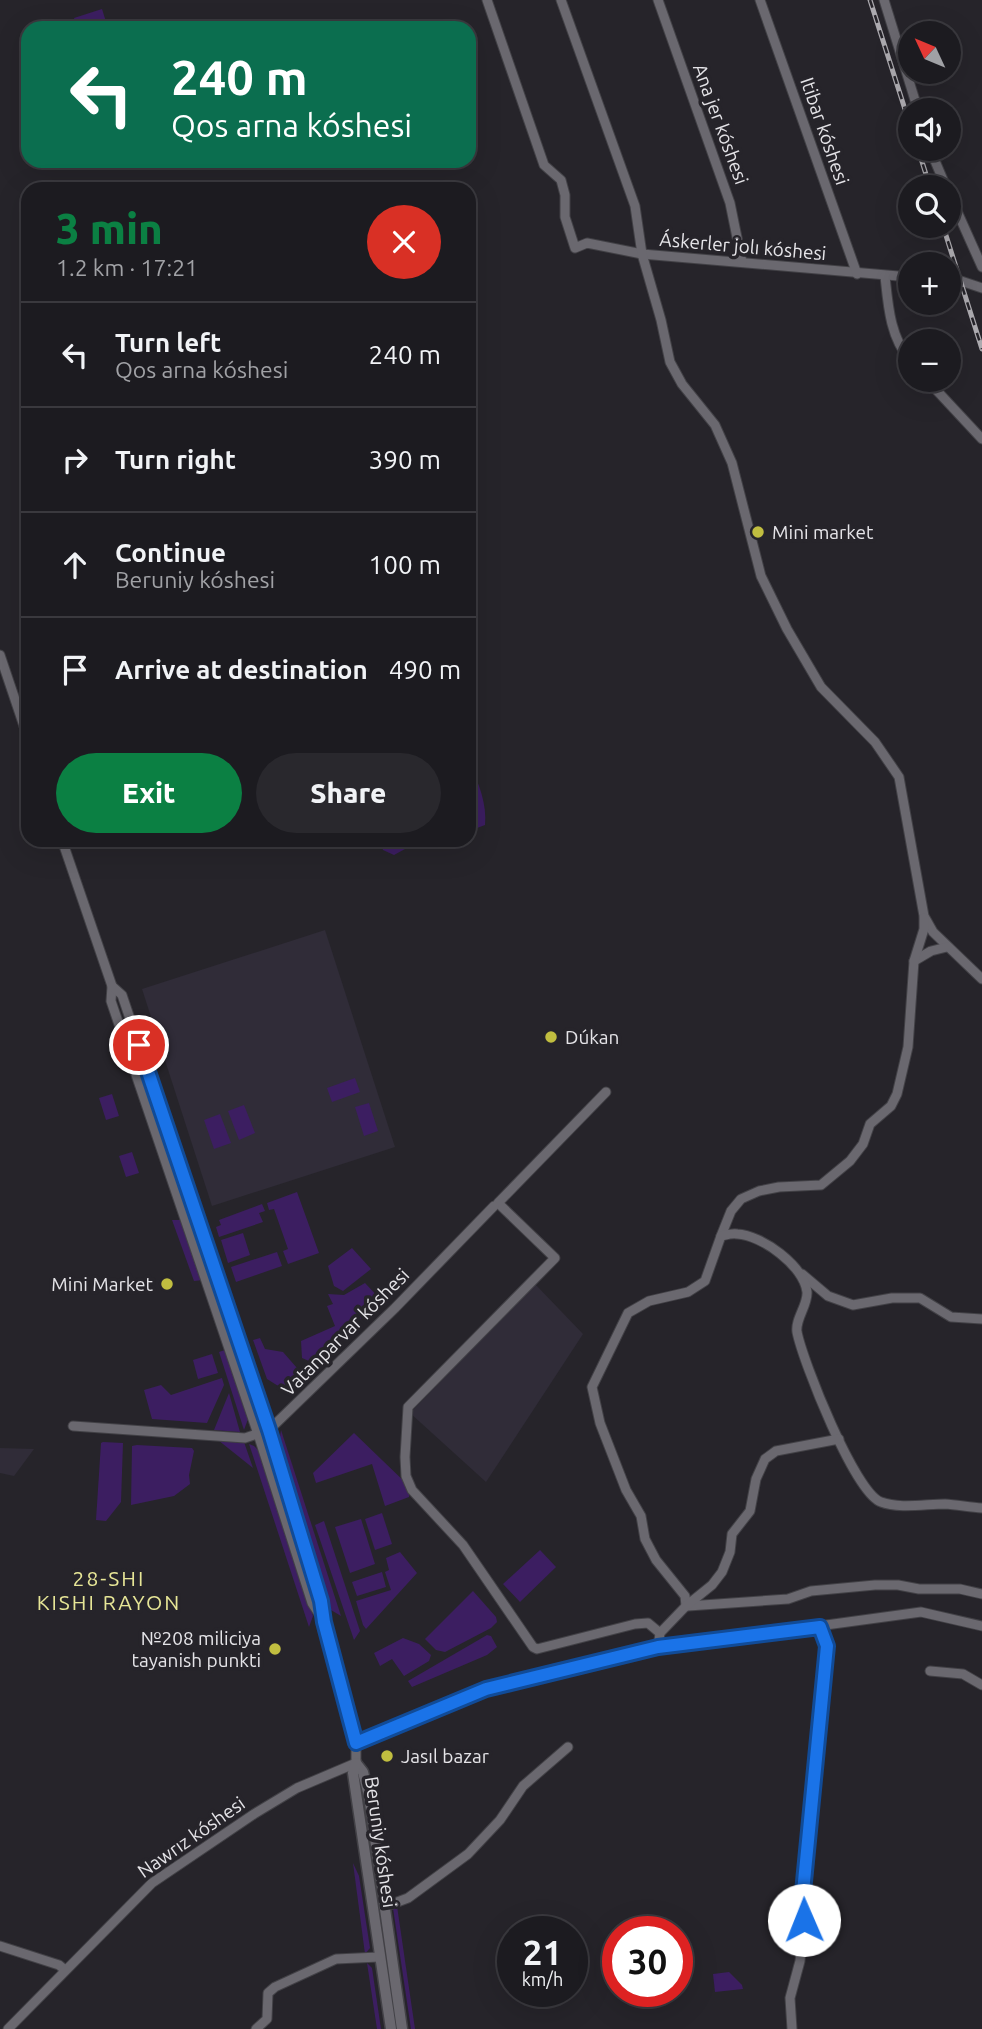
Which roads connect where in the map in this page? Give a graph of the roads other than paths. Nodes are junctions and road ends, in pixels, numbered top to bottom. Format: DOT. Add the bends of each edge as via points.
graph roads {
  1 [pos="487,0"];
  2 [pos="561,0"];
  3 [pos="658,0"];
  4 [pos="760,0"];
  5 [pos="884,0"];
  6 [pos="914,98"];
  7 [pos="961,220"];
  8 [pos="642,254"];
  9 [pos="742,262"];
  10 [pos="982,267"];
  11 [pos="856,274"];
  12 [pos="884,275"];
  13 [pos="898,276"];
  14 [pos="961,281"];
  15 [pos="982,288"];
  16 [pos="898,341"];
  17 [pos="938,392"];
  18 [pos="982,439"];
  19 [pos="0,655"];
  20 [pos="21,717"];
  21 [pos="64,847"];
  22 [pos="924,916"];
  23 [pos="947,947"];
  24 [pos="914,961"];
  25 [pos="982,979"];
  26 [pos="112,986"];
  27 [pos="606,1092"];
  28 [pos="164,1121"];
  29 [pos="153,1124"];
  30 [pos="496,1204"];
  31 [pos="721,1236"];
  32 [pos="802,1274"];
  33 [pos="982,1319"];
  34 [pos="74,1426"];
  35 [pos="269,1430"];
  36 [pos="258,1434"];
  37 [pos="839,1438"];
  38 [pos="982,1508"];
  39 [pos="982,1594"];
  40 [pos="686,1606"];
  41 [pos="324,1622"];
  42 [pos="982,1626"];
  43 [pos="820,1627"];
  44 [pos="660,1633"];
  45 [pos="658,1647"];
  46 [pos="930,1671"];
  47 [pos="982,1685"];
  48 [pos="356,1743"];
  49 [pos="568,1747"];
  50 [pos="356,1763"];
  51 [pos="384,1907"];
  52 [pos="0,1946"];
  53 [pos="379,1957"];
  54 [pos="65,1970"];
  55 [pos="9,2029"];
  56 [pos="256,2029"];
  57 [pos="391,2029"];
  58 [pos="402,2029"];
  59 [pos="792,2029"];
  1 -- 8 [label="street, Áskerler jolı kóshesi" via="544,165 561,180 565,217 575,248 587,243"];
  2 -- 8 [label="street" via="635,206"];
  3 -- 9 [label="street, Ana jer kóshesi" via="730,203"];
  4 -- 11 [label="street, Itibar kóshesi"];
  5 -- 6 [label="street"];
  7 -- 10 [label="street"];
  8 -- 9 [label="street, Áskerler jolı kóshesi"];
  8 -- 22 [label="street" via="670,362 715,425 732,463 761,576 787,629 821,687 875,742 899,777"];
  9 -- 11 [label="street, Áskerler jolı kóshesi"];
  11 -- 12 [label="street, Áskerler jolı kóshesi"];
  12 -- 13 [label="street, Áskerler jolı kóshesi"];
  12 -- 16 [label="street"];
  14 -- 15 [label="street"];
  17 -- 18 [label="street"];
  19 -- 20 [label="street"];
  21 -- 26 [label="street"];
  22 -- 23 [label="street"];
  22 -- 24 [label="street"];
  23 -- 24 [label="street"];
  23 -- 25 [label="street"];
  24 -- 31 [label="street" via="908,1047 891,1106 870,1124 850,1161 821,1185 779,1187 741,1199"];
  26 -- 28 [label="street" via="122,995"];
  26 -- 29 [label="street" via="111,1001"];
  27 -- 30 [label="street, Vatanparvar kóshesi"];
  28 -- 29 [label="street"];
  28 -- 35 [label="street"];
  29 -- 36 [label="street"];
  30 -- 35 [label="street, Vatanparvar kóshesi"];
  30 -- 44 [label="street" via="555,1258 408,1407 406,1476 412,1490 463,1545 533,1647 635,1624 648,1623"];
  31 -- 32 [label="street" via="737,1234 764,1244"];
  31 -- 40 [label="street" via="705,1281 688,1292 649,1301 628,1313 592,1387 600,1423 641,1516 645,1539 685,1596"];
  32 -- 33 [label="street" via="828,1296 853,1305 920,1298 951,1317"];
  32 -- 37 [label="street" via="807,1294 796,1329 816,1392"];
  34 -- 36 [label="street, Vatanparvar kóshesi" via="245,1438"];
  35 -- 36 [label="street, Vatanparvar kóshesi"];
  35 -- 41 [label="street"];
  36 -- 41 [label="street" via="312,1603"];
  37 -- 38 [label="street" via="866,1488 879,1502"];
  37 -- 40 [label="street" via="776,1451 765,1459 750,1511 732,1534 722,1572"];
  39 -- 40 [label="street" via="875,1585"];
  40 -- 44 [label="street"];
  41 -- 48 [label="street"];
  42 -- 43 [label="street" via="921,1612"];
  43 -- 45 [label="street"];
  43 -- 59 [label="street" via="827,1646 800,1961 790,1998"];
  44 -- 45 [label="street"];
  45 -- 48 [label="street" via="486,1689"];
  46 -- 47 [label="street" via="963,1674"];
  48 -- 50 [label="street"];
  49 -- 51 [label="street" via="523,1786 500,1821 468,1854 408,1898"];
  50 -- 51 [label="street, Beruniy kóshesi" via="369,1796"];
  50 -- 53 [label="street, Beruniy kóshesi" via="353,1773"];
  50 -- 54 [label="street, Nawrız kóshesi" via="297,1788 152,1883"];
  51 -- 58 [label="street, Beruniy kóshesi"];
  52 -- 54 [label="street"];
  53 -- 56 [label="street" via="336,1959 275,1987 268,1993 267,2019"];
  53 -- 57 [label="street, Beruniy kóshesi"];
  54 -- 55 [label="street, Nawrız kóshesi"];
}
